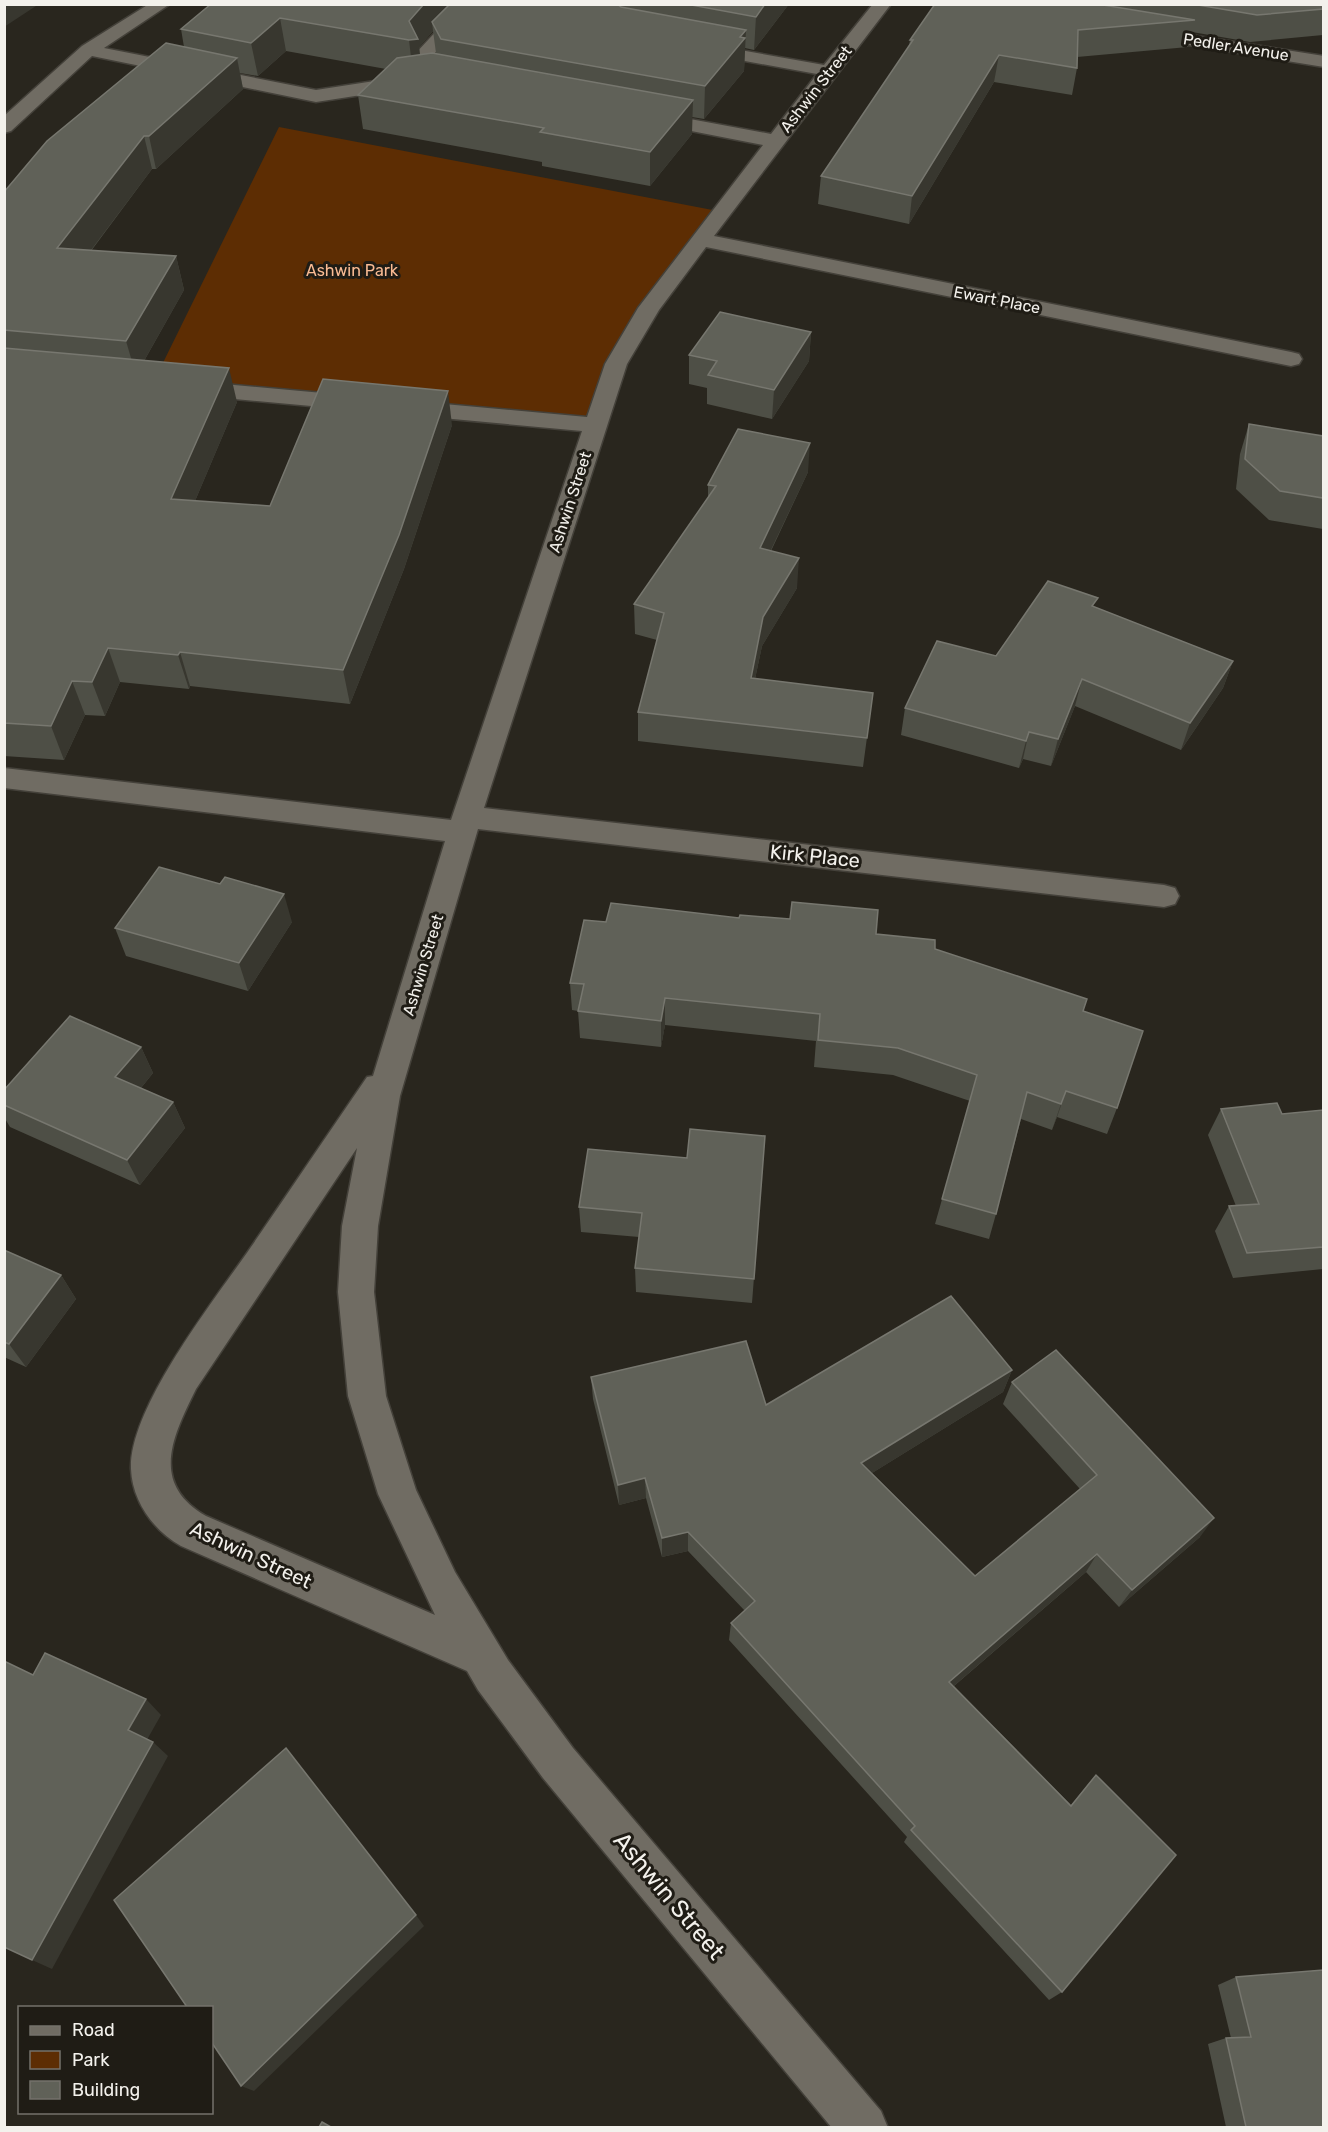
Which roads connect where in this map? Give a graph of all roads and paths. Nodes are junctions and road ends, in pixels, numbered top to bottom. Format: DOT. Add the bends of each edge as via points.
graph roads {
  1 [pos="162,4"];
  2 [pos="484,4"];
  3 [pos="883,4"];
  4 [pos="1124,29"];
  5 [pos="684,45"];
  6 [pos="88,50"];
  7 [pos="1323,62"];
  8 [pos="829,71"];
  9 [pos="436,78"];
  10 [pos="459,82"];
  11 [pos="635,115"];
  12 [pos="4,128"];
  13 [pos="775,141"];
  14 [pos="702,240"];
  15 [pos="1291,359"];
  16 [pos="170,387"];
  17 [pos="596,425"];
  18 [pos="4,778"];
  19 [pos="465,824"];
  20 [pos="1164,896"];
  21 [pos="392,1068"];
  22 [pos="484,1657"];
  23 [pos="864,2127"];
  1 -- 6 [label="street"];
  2 -- 9 [label="street" via="448,29 424,54"];
  3 -- 8 [label="street, Ashwin Street"];
  4 -- 7 [label="street, Pedler Avenue"];
  5 -- 8 [label="street"];
  6 -- 9 [label="street" via="316,96"];
  6 -- 12 [label="street"];
  8 -- 13 [label="street, Ashwin Street"];
  9 -- 10 [label="street"];
  11 -- 13 [label="street"];
  13 -- 14 [label="street, Ashwin Street"];
  14 -- 15 [label="street, Ewart Place"];
  14 -- 17 [label="street, Ashwin Street" via="629,339 616,364"];
  16 -- 17 [label="street"];
  17 -- 19 [label="street, Ashwin Street"];
  18 -- 19 [label="street, Kirk Place"];
  19 -- 20 [label="street, Kirk Place"];
  19 -- 21 [label="street, Ashwin Street"];
  21 -- 22 [label="street, Ashwin Street" via="381,1107 360,1226 356,1292 367,1396 398,1494 441,1586"];
  21 -- 22 [label="street, Ashwin Street" via="183,1377 150,1450 150,1473 161,1502 178,1521 206,1538"];
  22 -- 23 [label="street, Ashwin Street" via="558,1763"];
}
